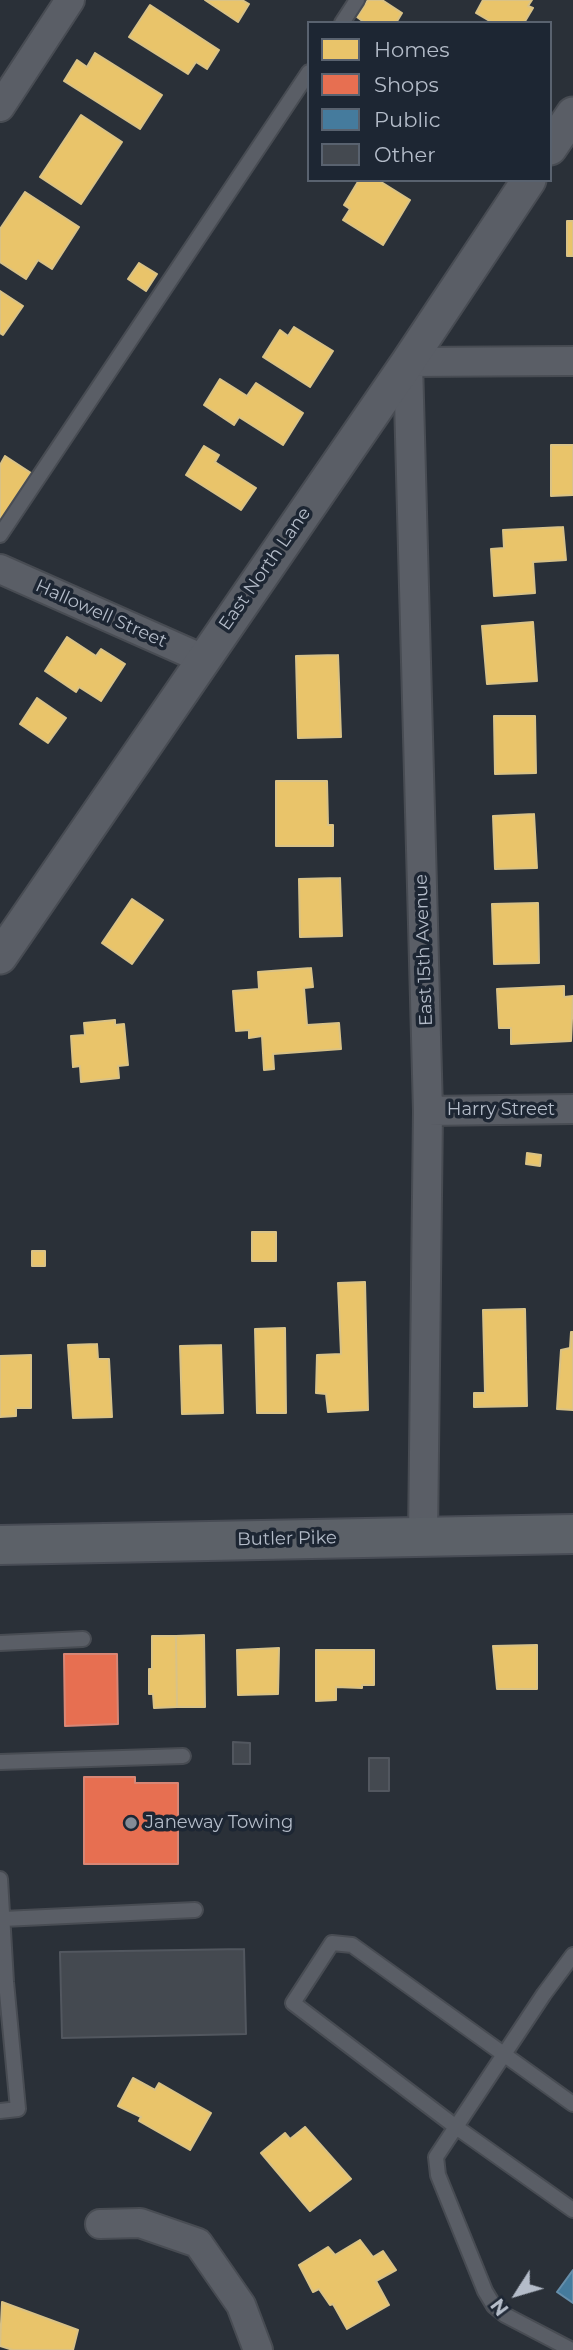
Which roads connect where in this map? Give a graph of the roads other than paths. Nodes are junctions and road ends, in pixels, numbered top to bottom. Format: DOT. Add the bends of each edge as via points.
graph roads {
  1 [pos="70,0"];
  2 [pos="357,0"];
  3 [pos="343,21"];
  4 [pos="307,75"];
  5 [pos="0,107"];
  6 [pos="573,114"];
  7 [pos="552,145"];
  8 [pos="528,182"];
  9 [pos="573,361"];
  10 [pos="408,362"];
  11 [pos="0,535"];
  12 [pos="0,569"];
  13 [pos="203,659"];
  14 [pos="0,957"];
  15 [pos="573,1110"];
  16 [pos="428,1111"];
  17 [pos="573,1534"];
  18 [pos="424,1537"];
  19 [pos="0,1545"];
  20 [pos="83,1639"];
  21 [pos="0,1643"];
  22 [pos="183,1756"];
  23 [pos="0,1762"];
  24 [pos="0,1879"];
  25 [pos="195,1910"];
  26 [pos="3,1919"];
  27 [pos="573,1955"];
  28 [pos="3,1982"];
  29 [pos="504,2054"];
  30 [pos="573,2104"];
  31 [pos="0,2111"];
  32 [pos="456,2127"];
  33 [pos="573,2210"];
  34 [pos="100,2224"];
  35 [pos="258,2350"];
  36 [pos="572,2350"];
  1 -- 5 [label="street"];
  2 -- 3 [label="lane"];
  4 -- 11 [label="lane"];
  6 -- 7 [label="street"];
  8 -- 10 [label="street, East North Lane"];
  9 -- 10 [label="street"];
  10 -- 13 [label="street, East North Lane"];
  10 -- 16 [label="street, East 15th Avenue"];
  12 -- 13 [label="street, Hallowell Street"];
  13 -- 14 [label="street, East North Lane"];
  15 -- 16 [label="street, Harry Street"];
  16 -- 18 [label="street, East 15th Avenue"];
  17 -- 18 [label="main road, Butler Pike"];
  18 -- 19 [label="main road, Butler Pike"];
  20 -- 21 [label="lane"];
  22 -- 23 [label="lane"];
  24 -- 26 [label="lane"];
  25 -- 26 [label="lane"];
  26 -- 28 [label="lane"];
  27 -- 29 [label="lane"];
  28 -- 31 [label="lane" via="18,2109"];
  29 -- 30 [label="lane"];
  29 -- 32 [label="lane"];
  29 -- 32 [label="lane" via="352,1945 332,1943 293,2003"];
  32 -- 33 [label="lane"];
  32 -- 36 [label="lane" via="436,2157 438,2175 485,2291 505,2315"];
  34 -- 35 [label="street" via="140,2223 198,2243 241,2305"];
}
